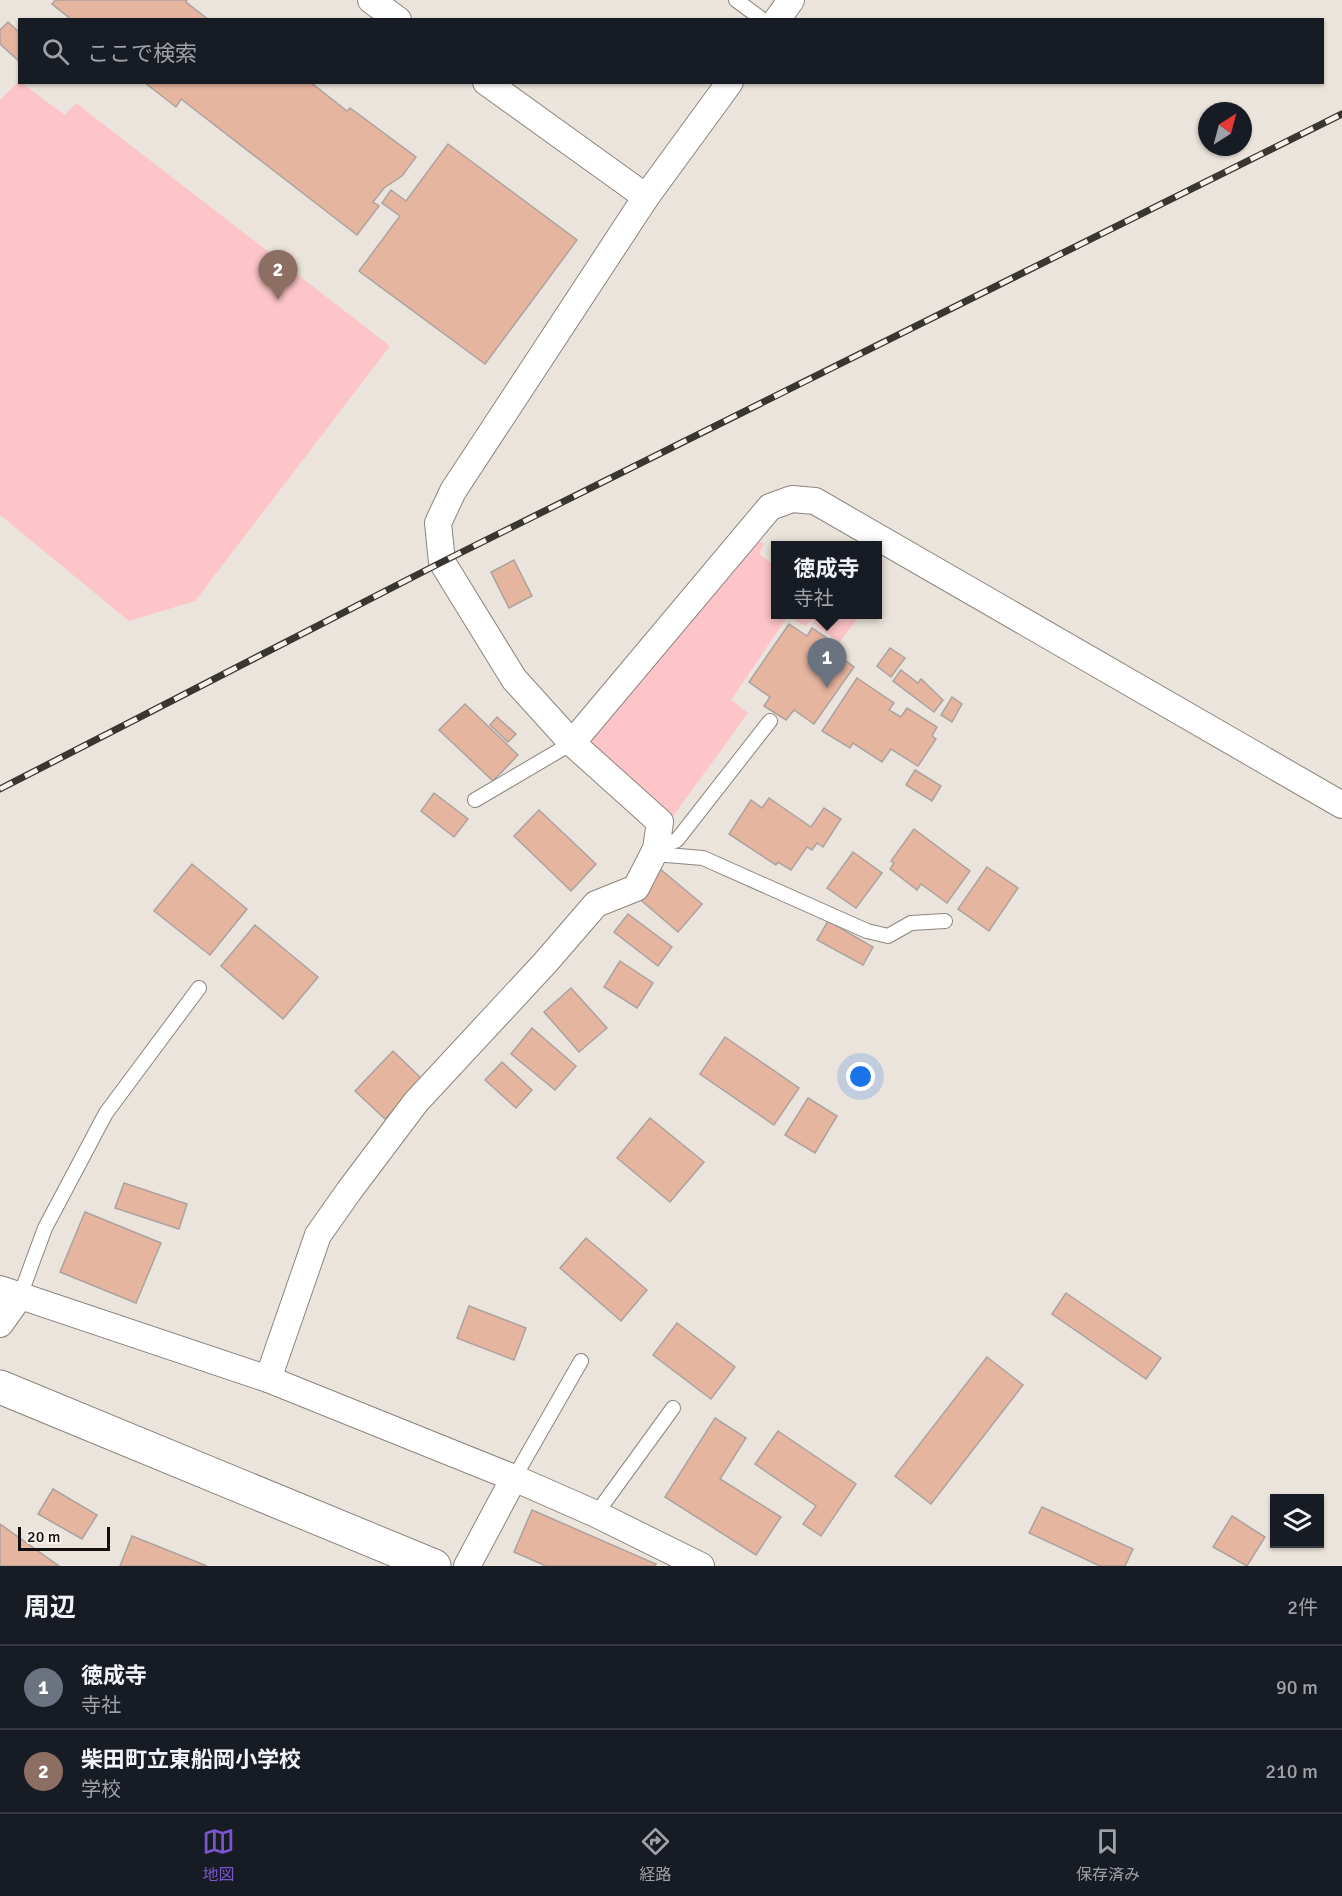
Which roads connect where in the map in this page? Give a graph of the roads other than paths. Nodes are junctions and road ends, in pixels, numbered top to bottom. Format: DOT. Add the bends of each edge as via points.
graph roads {
  1 [pos="736,0"];
  2 [pos="791,0"];
  3 [pos="760,18"];
  4 [pos="778,18"];
  5 [pos="489,84"];
  6 [pos="729,84"];
  7 [pos="646,197"];
  8 [pos="770,721"];
  9 [pos="572,743"];
  10 [pos="475,800"];
  11 [pos="1342,805"];
  12 [pos="655,851"];
  13 [pos="945,921"];
  14 [pos="199,988"];
  15 [pos="10,1292"];
  16 [pos="0,1324"];
  17 [pos="581,1361"];
  18 [pos="268,1379"];
  19 [pos="0,1387"];
  20 [pos="673,1408"];
  21 [pos="514,1478"];
  22 [pos="596,1514"];
  23 [pos="434,1566"];
  24 [pos="467,1566"];
  25 [pos="702,1566"];
  1 -- 3 [label="lane"];
  2 -- 4 [label="street"];
  5 -- 7 [label="street"];
  6 -- 7 [label="street"];
  7 -- 9 [label="street" via="453,490 438,524 442,562 514,679"];
  8 -- 12 [label="lane" via="676,840"];
  9 -- 10 [label="lane"];
  9 -- 11 [label="street" via="770,507 792,499 814,501"];
  9 -- 12 [label="street" via="660,822"];
  12 -- 13 [label="lane" via="703,858 867,931 888,936 910,923"];
  12 -- 18 [label="street" via="636,888 596,904 416,1102 349,1191 318,1234"];
  14 -- 15 [label="lane" via="106,1113"];
  15 -- 16 [label="street"];
  15 -- 18 [label="street"];
  17 -- 21 [label="lane"];
  18 -- 21 [label="street"];
  19 -- 23 [label="street"];
  20 -- 22 [label="lane"];
  21 -- 22 [label="street"];
  21 -- 24 [label="street"];
  22 -- 25 [label="street"];
}
